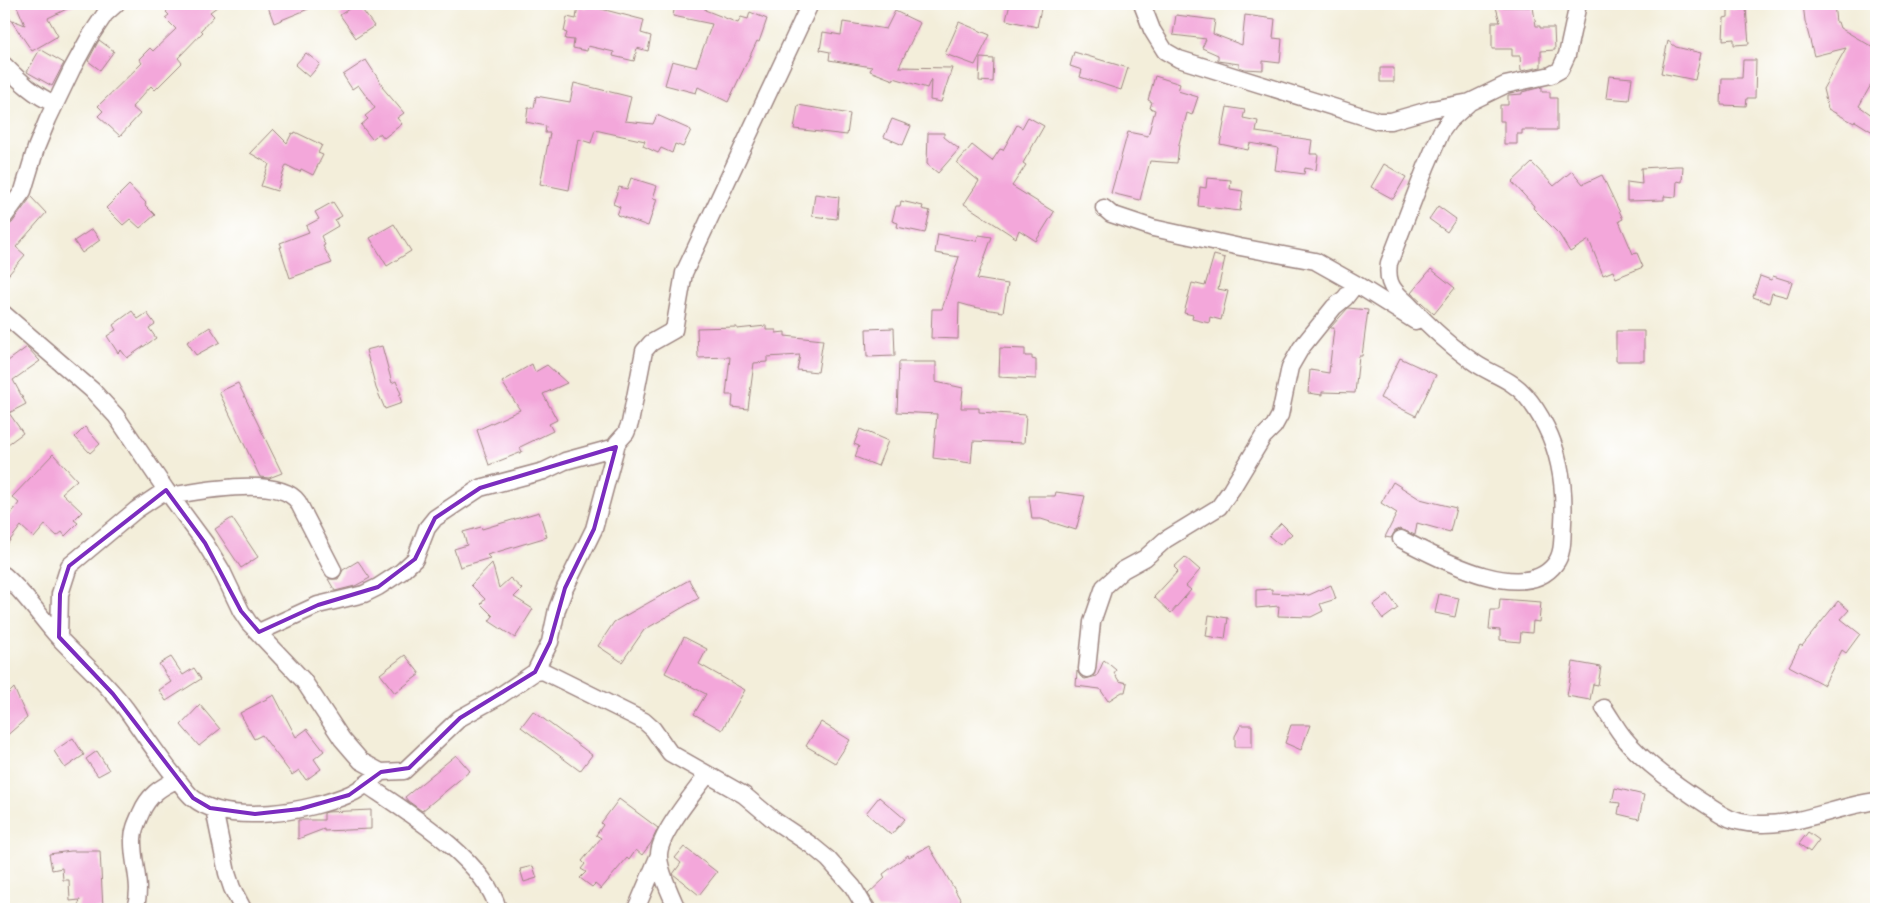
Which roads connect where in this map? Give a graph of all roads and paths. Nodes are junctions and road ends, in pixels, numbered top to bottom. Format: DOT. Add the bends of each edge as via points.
graph roads {
  1 [pos="116,4"];
  2 [pos="810,4"];
  3 [pos="1142,4"];
  4 [pos="1578,4"];
  5 [pos="4,65"];
  6 [pos="1470,102"];
  7 [pos="55,104"];
  8 [pos="1104,208"];
  9 [pos="4,217"];
  10 [pos="1356,284"];
  11 [pos="4,314"];
  12 [pos="1439,335"];
  13 [pos="616,446"];
  14 [pos="168,493"];
  15 [pos="1401,539"];
  16 [pos="333,570"];
  17 [pos="4,575"];
  18 [pos="259,632"];
  19 [pos="59,637"];
  20 [pos="1087,669"];
  21 [pos="535,672"];
  22 [pos="1604,708"];
  23 [pos="381,772"];
  24 [pos="707,775"];
  25 [pos="177,780"];
  26 [pos="367,785"];
  27 [pos="1876,801"];
  28 [pos="214,809"];
  29 [pos="659,855"];
  30 [pos="135,909"];
  31 [pos="244,909"];
  32 [pos="498,909"];
  33 [pos="636,909"];
  34 [pos="677,909"];
  35 [pos="866,909"];
  1 -- 7 [label="street" via="88,38"];
  2 -- 13 [label="street" via="684,273 674,330 650,343 644,351 630,423"];
  3 -- 6 [label="street" via="1165,51 1179,59 1378,122 1391,122 1432,109"];
  4 -- 6 [label="street" via="1567,55 1560,70 1505,85"];
  5 -- 7 [label="street" via="30,91"];
  6 -- 12 [label="street" via="1442,132 1389,263 1388,274 1395,291"];
  7 -- 9 [label="street" via="23,190"];
  8 -- 10 [label="street" via="1111,214 1153,228 1315,261"];
  10 -- 12 [label="street"];
  10 -- 20 [label="street" via="1301,348 1290,367 1280,415 1219,507 1165,540 1104,587 1092,622"];
  11 -- 14 [label="street" via="92,390 131,436"];
  12 -- 15 [label="street" via="1476,364 1503,377 1525,395 1546,426 1557,454 1563,483 1562,548 1556,563 1546,572 1528,580 1503,580 1458,567"];
  13 -- 18 [label="street" via="565,461 544,471 480,488 435,518 427,528 415,559 378,587 364,594 318,605"];
  13 -- 21 [label="street" via="590,540 565,588 550,642"];
  14 -- 16 [label="street" via="234,487 279,489 295,498"];
  14 -- 18 [label="street" via="205,543 241,611"];
  14 -- 19 [label="street" via="136,510 69,566 60,594"];
  17 -- 19 [label="street"];
  18 -- 23 [label="street" via="303,680 360,761"];
  19 -- 25 [label="street" via="125,708"];
  21 -- 23 [label="street" via="460,718 409,768"];
  21 -- 24 [label="street" via="550,674 644,721 670,752"];
  22 -- 27 [label="street" via="1625,740 1645,759 1682,788 1722,814 1741,822 1792,821"];
  23 -- 26 [label="street"];
  24 -- 29 [label="street" via="666,834"];
  24 -- 35 [label="street" via="744,795 828,858 853,887"];
  25 -- 28 [label="street" via="193,798"];
  25 -- 30 [label="street" via="150,797 134,827 139,892"];
  26 -- 28 [label="street" via="349,795 300,809 255,814"];
  26 -- 32 [label="street" via="424,824 458,853 480,876"];
  28 -- 31 [label="street" via="232,888"];
  29 -- 33 [label="street"];
  29 -- 34 [label="street"];
}
